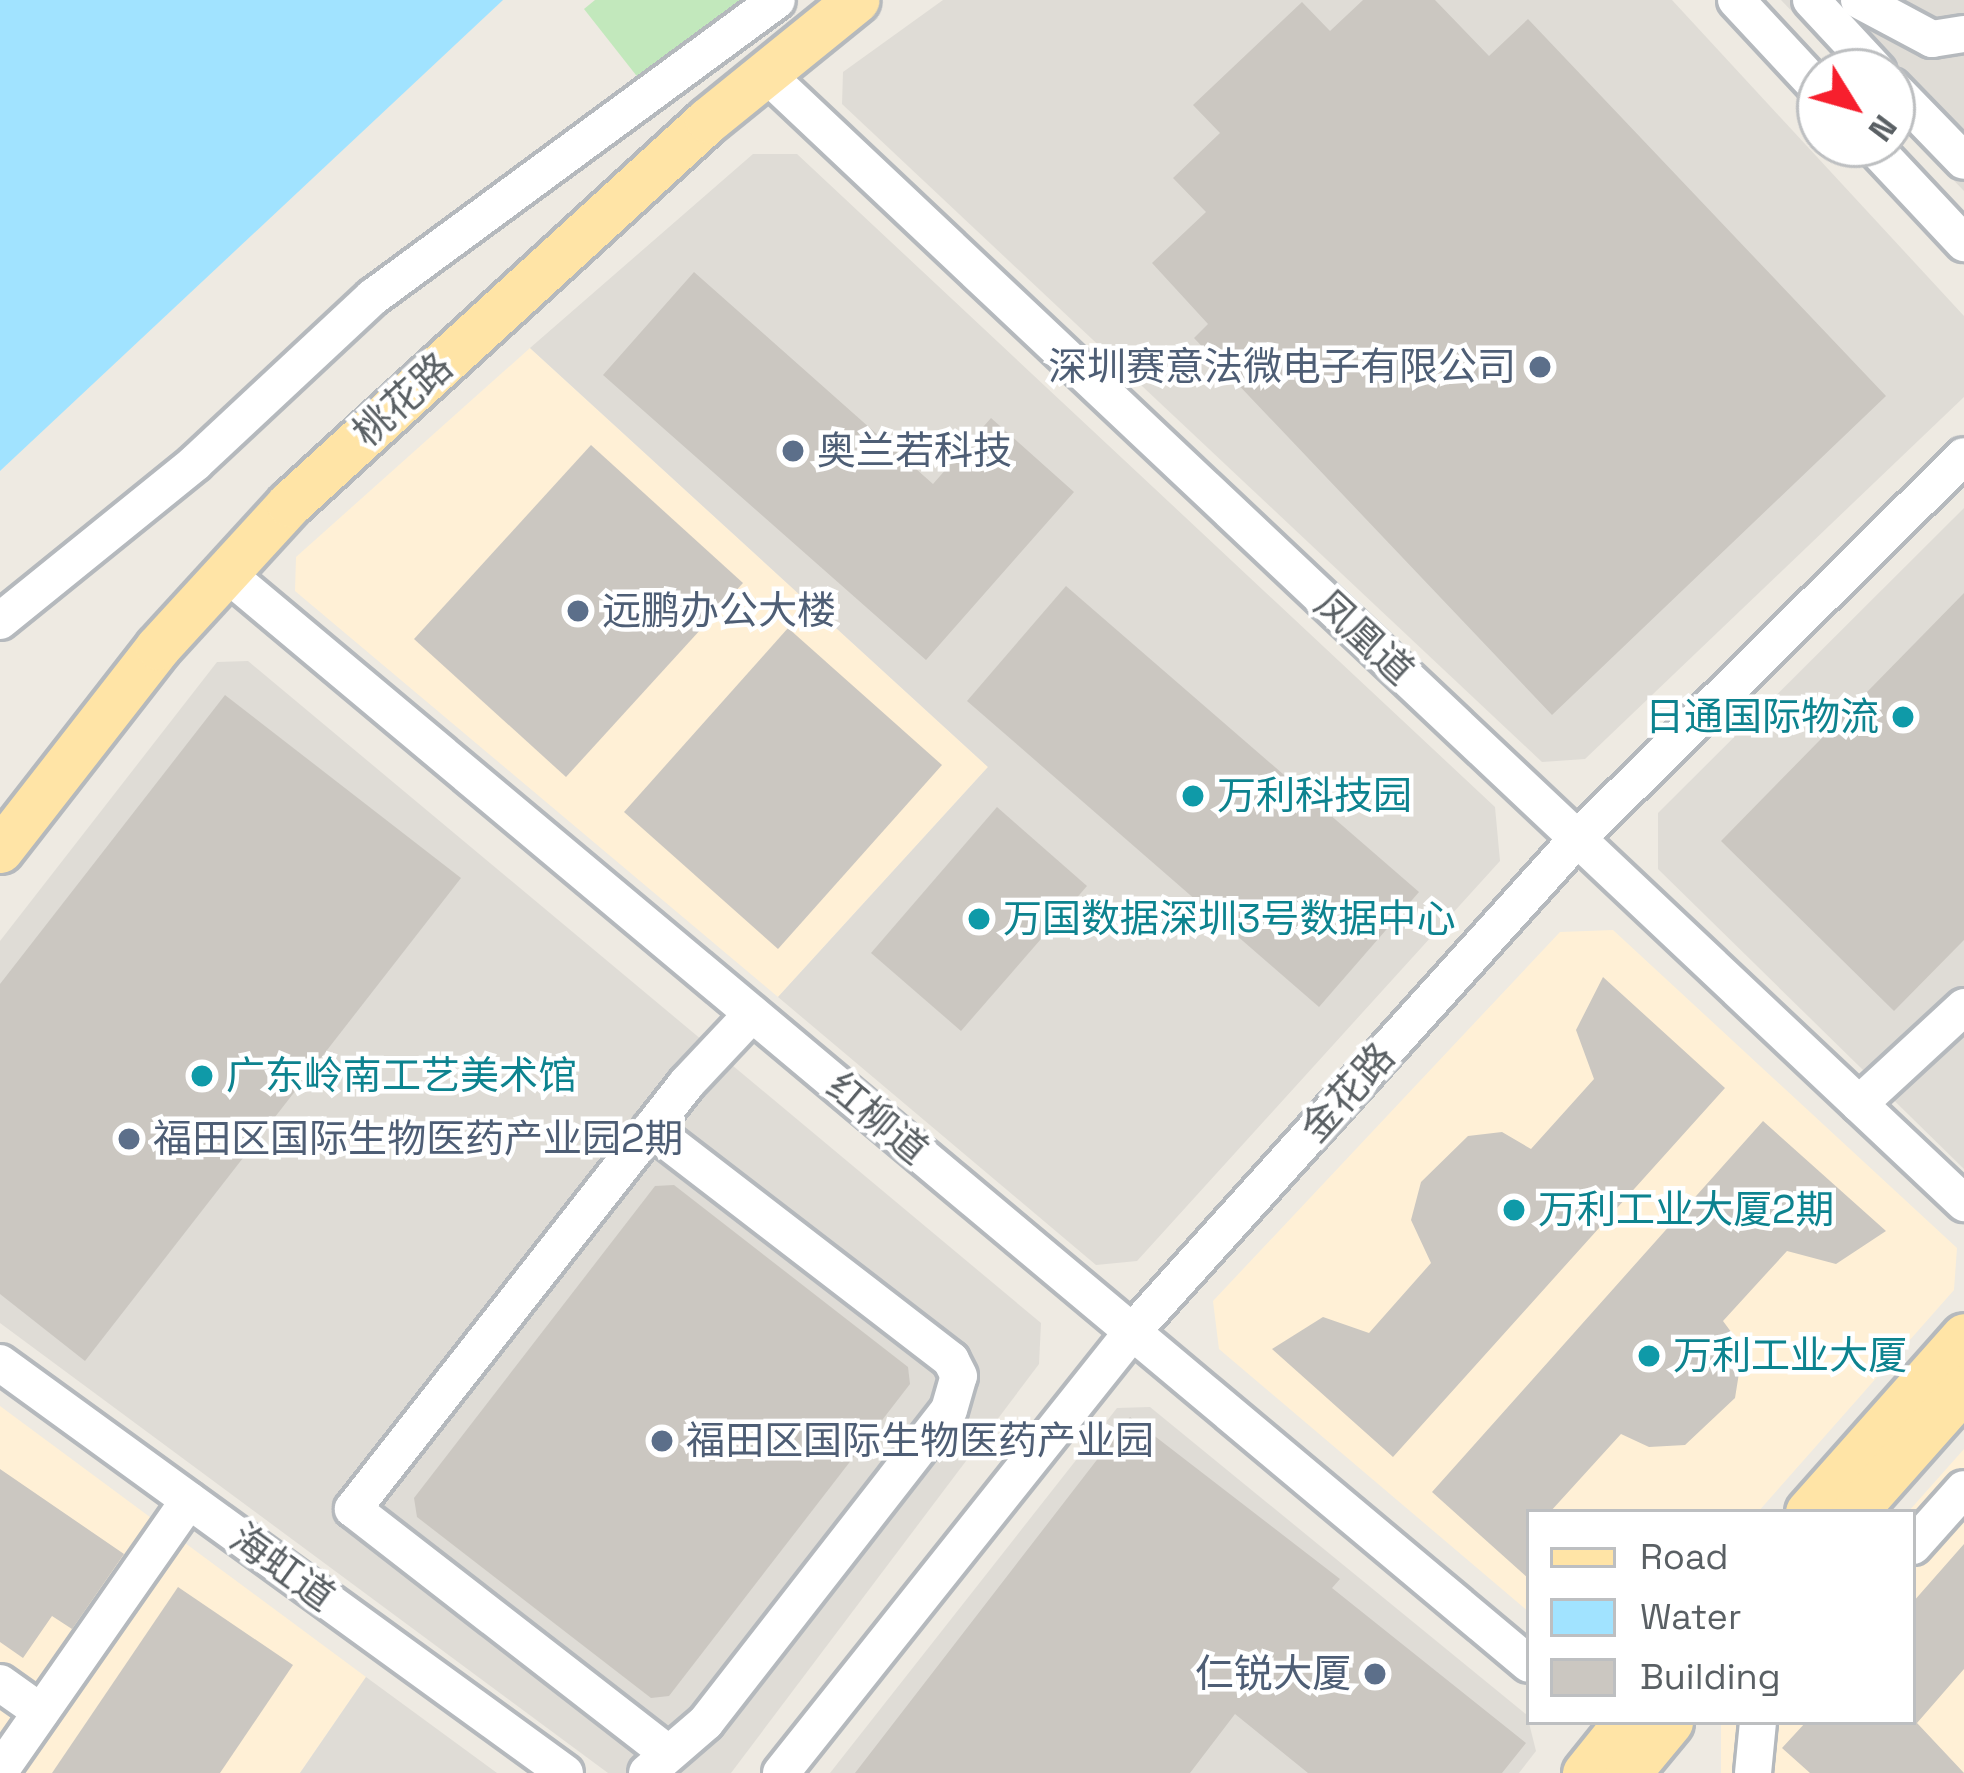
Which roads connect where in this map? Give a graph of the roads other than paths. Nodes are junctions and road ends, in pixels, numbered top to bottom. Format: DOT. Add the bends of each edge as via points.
graph roads {
  1 [pos="778,0"];
  2 [pos="856,0"];
  3 [pos="1811,0"];
  4 [pos="1859,0"];
  5 [pos="1744,3"];
  6 [pos="1964,34"];
  7 [pos="1856,48"];
  8 [pos="1796,63"];
  9 [pos="765,73"];
  10 [pos="1916,112"];
  11 [pos="1964,161"];
  12 [pos="1894,168"];
  13 [pos="1964,243"];
  14 [pos="1964,456"];
  15 [pos="226,573"];
  16 [pos="0,621"];
  17 [pos="1577,839"];
  18 [pos="0,850"];
  19 [pos="1964,1007"];
  20 [pos="752,1014"];
  21 [pos="1859,1104"];
  22 [pos="651,1129"];
  23 [pos="1964,1203"];
  24 [pos="1132,1332"];
  25 [pos="1964,1336"];
  26 [pos="0,1363"];
  27 [pos="1964,1388"];
  28 [pos="1964,1489"];
  29 [pos="189,1500"];
  30 [pos="1811,1509"];
  31 [pos="1857,1509"];
  32 [pos="1916,1543"];
  33 [pos="1526,1661"];
  34 [pos="0,1683"];
  35 [pos="41,1712"];
  36 [pos="1665,1725"];
  37 [pos="1758,1725"];
  38 [pos="1628,1747"];
  39 [pos="520,1760"];
  40 [pos="656,1762"];
  41 [pos="0,1771"];
  42 [pos="565,1773"];
  43 [pos="781,1773"];
  44 [pos="1585,1773"];
  45 [pos="1754,1773"];
  1 -- 16 [label="street" via="373,297 196,462"];
  2 -- 9 [label="main road, 桃花路"];
  3 -- 7 [label="street"];
  4 -- 6 [label="street" via="1932,39"];
  5 -- 8 [label="street"];
  9 -- 15 [label="main road, 桃花路" via="289,504"];
  9 -- 17 [label="street, 凤凰道"];
  10 -- 11 [label="street"];
  12 -- 13 [label="street"];
  14 -- 17 [label="street, 金花路"];
  15 -- 18 [label="main road, 桃花路"];
  15 -- 20 [label="street, 红柳道"];
  17 -- 21 [label="street, 凤凰道"];
  17 -- 24 [label="street, 金花路"];
  19 -- 21 [label="street"];
  20 -- 22 [label="street"];
  20 -- 24 [label="street, 红柳道"];
  21 -- 23 [label="street, 凤凰道"];
  22 -- 40 [label="street" via="352,1509"];
  22 -- 40 [label="street" via="951,1360 959,1376 949,1410 720,1703"];
  24 -- 33 [label="street, 红柳道"];
  24 -- 43 [label="street, 金花路"];
  25 -- 30 [label="main road"];
  26 -- 29 [label="street, 海虹道"];
  27 -- 31 [label="main road"];
  28 -- 32 [label="street"];
  29 -- 35 [label="street"];
  29 -- 39 [label="street, 海虹道"];
  34 -- 35 [label="street"];
  35 -- 41 [label="street"];
  36 -- 38 [label="main road"];
  37 -- 45 [label="street"];
  38 -- 44 [label="main road"];
  39 -- 42 [label="street, 海虹道"];
}
